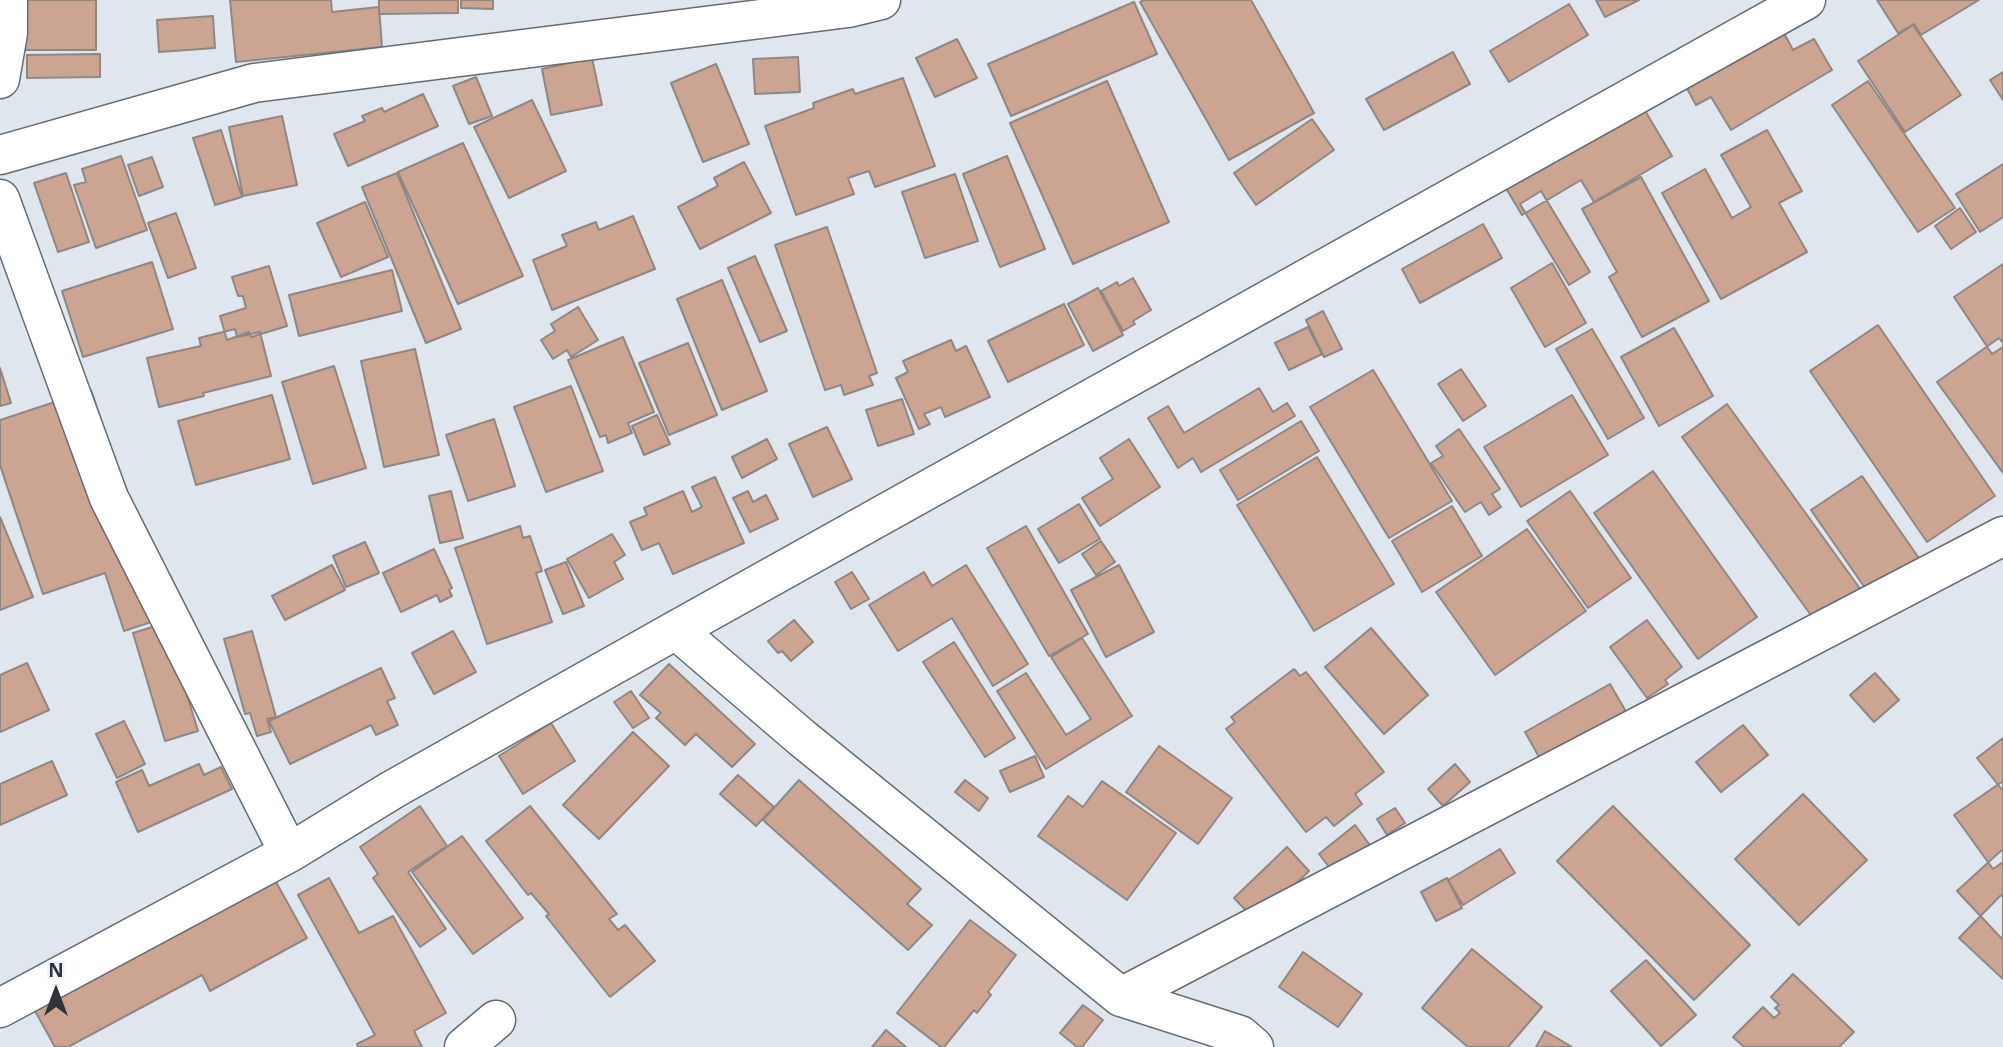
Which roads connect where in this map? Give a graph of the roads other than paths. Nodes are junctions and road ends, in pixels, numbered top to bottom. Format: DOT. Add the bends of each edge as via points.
graph roads {
  1 [pos="8,0"];
  2 [pos="881,0"];
  3 [pos="1805,0"];
  4 [pos="0,79"];
  5 [pos="0,155"];
  6 [pos="0,199"];
  7 [pos="2003,536"];
  8 [pos="676,630"];
  9 [pos="289,853"];
  10 [pos="1121,996"];
  11 [pos="0,1007"];
  12 [pos="496,1020"];
  13 [pos="1241,1043"];
  14 [pos="464,1047"];
  1 -- 4 [label="street"];
  2 -- 5 [label="street" via="848,8 254,83"];
  3 -- 8 [label="street"];
  6 -- 9 [label="street" via="109,498"];
  7 -- 10 [label="street"];
  8 -- 9 [label="street"];
  8 -- 10 [label="street"];
  9 -- 11 [label="street"];
  10 -- 13 [label="street"];
  12 -- 14 [label="street"];
}
